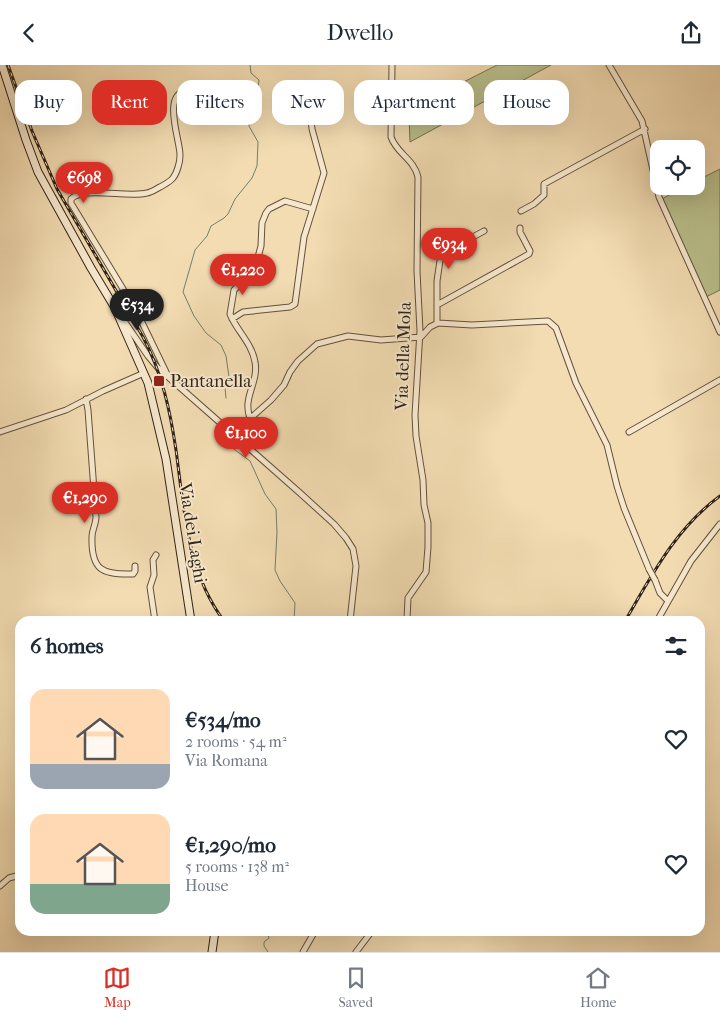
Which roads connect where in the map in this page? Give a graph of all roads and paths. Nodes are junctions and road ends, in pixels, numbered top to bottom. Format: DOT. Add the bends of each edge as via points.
graph roads {
  1 [pos="2,65"];
  2 [pos="392,65"];
  3 [pos="609,65"];
  4 [pos="177,100"];
  5 [pos="312,125"];
  6 [pos="645,129"];
  7 [pos="313,209"];
  8 [pos="521,211"];
  9 [pos="520,228"];
  10 [pos="484,231"];
  11 [pos="437,305"];
  12 [pos="115,307"];
  13 [pos="232,319"];
  14 [pos="436,323"];
  15 [pos="720,333"];
  16 [pos="420,337"];
  17 [pos="144,373"];
  18 [pos="168,377"];
  19 [pos="720,381"];
  20 [pos="86,399"];
  21 [pos="250,419"];
  22 [pos="0,432"];
  23 [pos="229,432"];
  24 [pos="629,432"];
  25 [pos="720,524"];
  26 [pos="156,555"];
  27 [pos="135,566"];
  28 [pos="668,601"];
  29 [pos="154,616"];
  30 [pos="190,616"];
  31 [pos="351,616"];
  32 [pos="406,616"];
  33 [pos="660,616"];
  34 [pos="15,876"];
  35 [pos="0,886"];
  36 [pos="214,936"];
  37 [pos="312,936"];
  38 [pos="368,936"];
  39 [pos="212,952"];
  40 [pos="303,952"];
  41 [pos="356,952"];
  1 -- 12 [label="main road, Via dei Laghi" via="38,172"];
  2 -- 16 [label="street, Via della Mola" via="391,137 414,165 418,177"];
  3 -- 6 [label="street"];
  4 -- 18 [label="street" via="173,121 180,156 171,180 145,194 87,193 71,199 137,311"];
  5 -- 7 [label="street" via="324,171"];
  6 -- 8 [label="street" via="544,184 544,195"];
  6 -- 15 [label="street" via="659,197"];
  7 -- 13 [label="street" via="303,243 294,305 243,312"];
  7 -- 13 [label="street" via="285,201 266,213 253,271 234,290 230,305"];
  9 -- 11 [label="street" via="529,255"];
  10 -- 11 [label="street" via="441,254"];
  11 -- 14 [label="street"];
  12 -- 17 [label="main road, Via dei Laghi"];
  12 -- 18 [label="street" via="150,359"];
  13 -- 21 [label="street" via="255,361 247,402"];
  14 -- 16 [label="street"];
  14 -- 28 [label="street, bridge" via="472,325 543,320 554,325 579,389 608,445 630,525 660,593"];
  16 -- 21 [label="street" via="378,340 348,336 317,343 294,365 283,387"];
  16 -- 32 [label="street, Via della Mola" via="415,422 428,547 426,572 408,598"];
  17 -- 20 [label="street"];
  17 -- 30 [label="main road, Via dei Laghi" via="166,459"];
  18 -- 23 [label="street"];
  19 -- 24 [label="street"];
  20 -- 22 [label="street" via="50,416"];
  20 -- 27 [label="street" via="96,517 92,536 96,561 101,570 116,575 133,574"];
  21 -- 23 [label="street"];
  23 -- 31 [label="street" via="334,524 350,545 356,571"];
  25 -- 28 [label="street" via="691,561"];
  26 -- 29 [label="street" via="150,587"];
  28 -- 33 [label="street"];
  34 -- 35 [label="street"];
  36 -- 39 [label="main road"];
  37 -- 40 [label="street"];
  38 -- 41 [label="street"];
}
